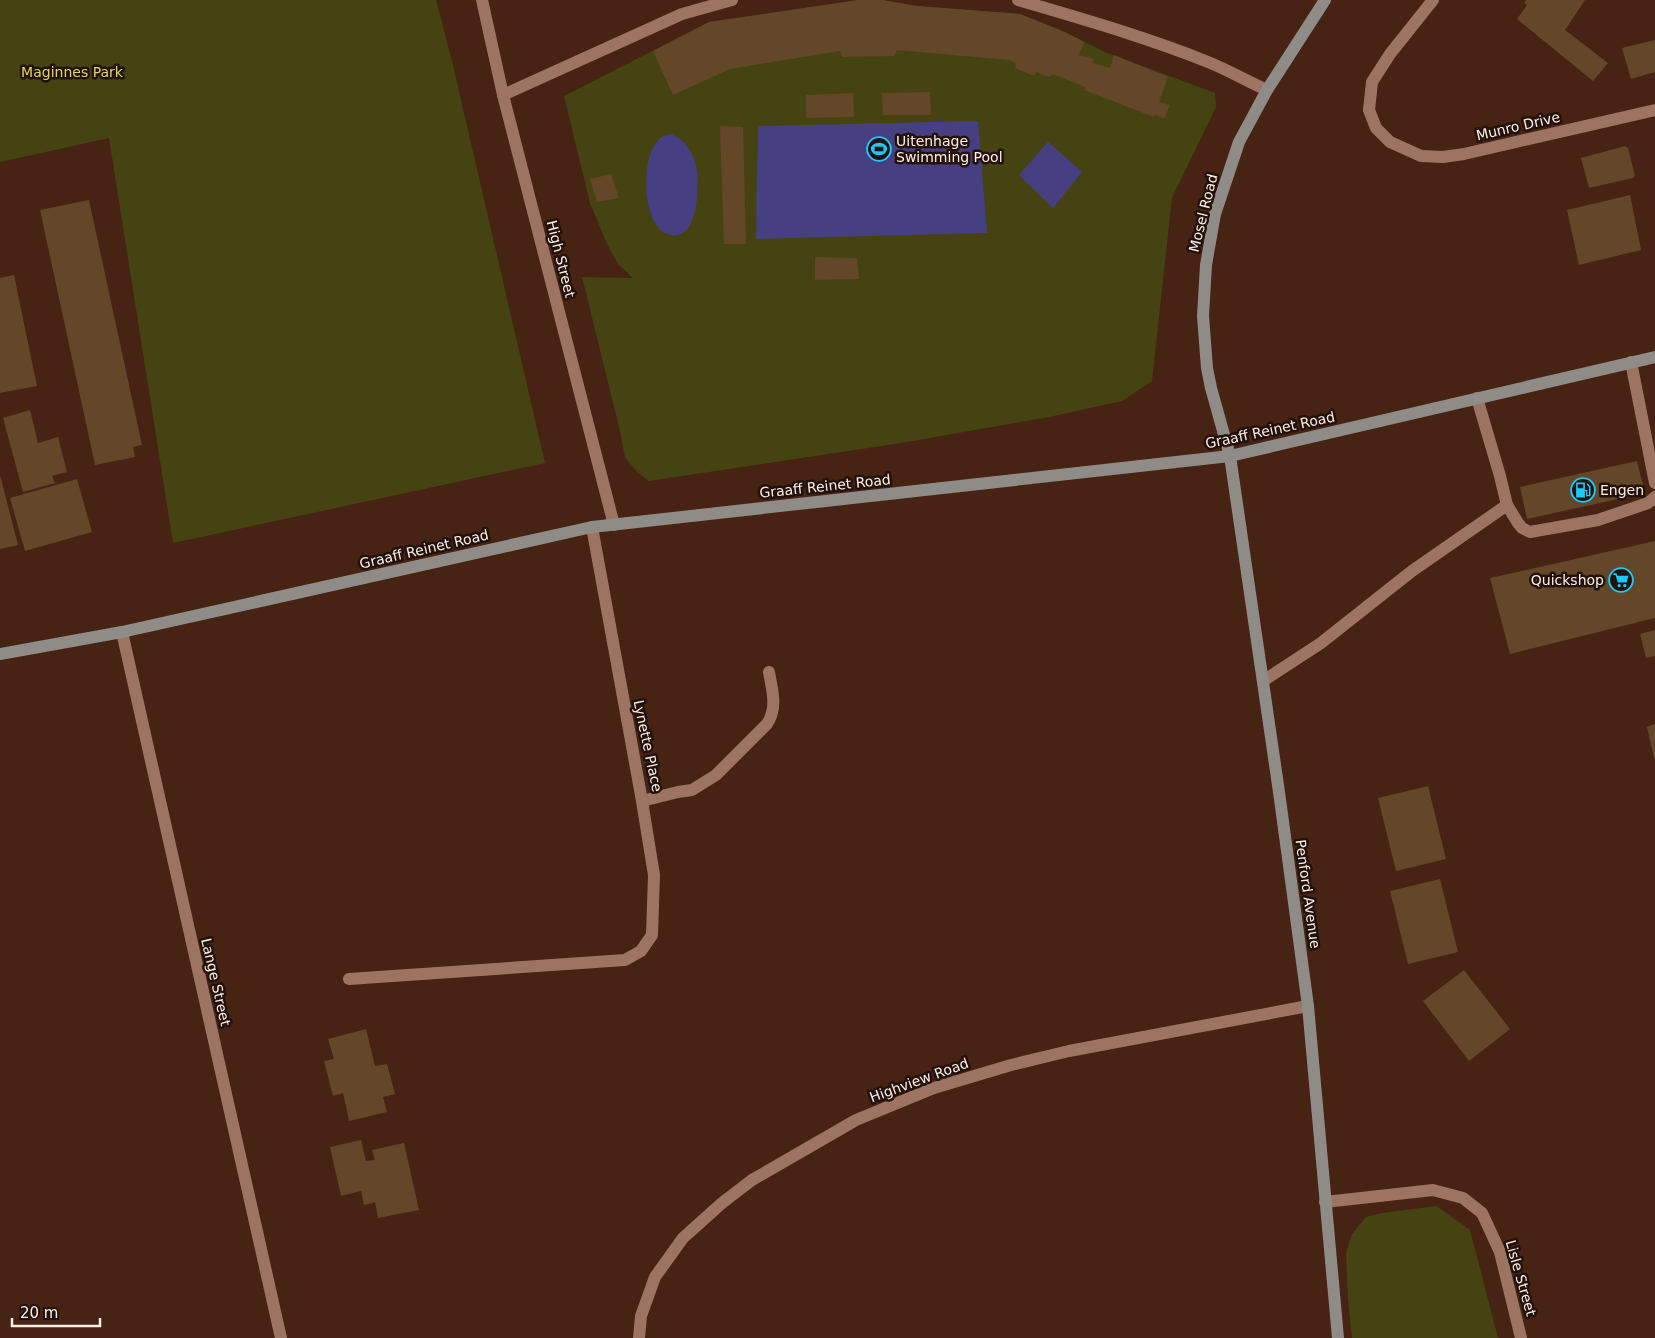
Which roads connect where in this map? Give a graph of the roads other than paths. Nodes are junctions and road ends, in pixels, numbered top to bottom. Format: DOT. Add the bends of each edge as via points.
graph roads {
  1 [pos="482,0"];
  2 [pos="732,0"];
  3 [pos="1018,0"];
  4 [pos="1325,0"];
  5 [pos="1433,0"];
  6 [pos="1267,90"];
  7 [pos="503,95"];
  8 [pos="1655,110"];
  9 [pos="1655,357"];
  10 [pos="1631,362"];
  11 [pos="1477,398"];
  12 [pos="1230,456"];
  13 [pos="1655,483"];
  14 [pos="1655,497"];
  15 [pos="1507,505"];
  16 [pos="614,525"];
  17 [pos="592,527"];
  18 [pos="122,632"];
  19 [pos="0,654"];
  20 [pos="770,672"];
  21 [pos="1263,681"];
  22 [pos="642,801"];
  23 [pos="350,979"];
  24 [pos="1308,1006"];
  25 [pos="1325,1202"];
  26 [pos="281,1338"];
  27 [pos="638,1338"];
  28 [pos="1338,1338"];
  29 [pos="1522,1338"];
  1 -- 7 [label="street, High Street"];
  2 -- 7 [label="street" via="682,14"];
  3 -- 6 [label="street" via="1164,46 1208,62"];
  4 -- 6 [label="main road, Mosel Road"];
  5 -- 8 [label="street, Munro Drive" via="1372,82 1369,110 1376,128 1390,142 1421,156 1443,157"];
  6 -- 12 [label="main road, Mosel Road" via="1239,142 1215,214 1206,264 1203,316 1206,368"];
  7 -- 16 [label="street, High Street"];
  9 -- 10 [label="main road, Graaff Reinet Road"];
  10 -- 11 [label="main road, Graaff Reinet Road"];
  10 -- 13 [label="street"];
  11 -- 12 [label="main road, Graaff Reinet Road"];
  11 -- 15 [label="street"];
  12 -- 16 [label="main road, Graaff Reinet Road"];
  12 -- 21 [label="main road, Penford Avenue"];
  14 -- 15 [label="street" via="1648,503 1598,520 1530,532 1522,528"];
  15 -- 21 [label="street"];
  16 -- 17 [label="main road, Graaff Reinet Road"];
  17 -- 18 [label="main road, Graaff Reinet Road"];
  17 -- 22 [label="street, Lynette Place"];
  18 -- 19 [label="main road, Graaff Reinet Road"];
  18 -- 26 [label="street, Lange Street"];
  20 -- 22 [label="street, Lynette Place" via="774,706 768,724 716,775 692,790"];
  21 -- 24 [label="main road, Penford Avenue"];
  22 -- 23 [label="street" via="654,875 652,936 641,951 625,960"];
  24 -- 25 [label="main road, Penford Avenue"];
  24 -- 27 [label="street, Highview Road" via="1069,1051 1012,1065 934,1088 856,1120 752,1180 682,1238 655,1278 641,1316"];
  25 -- 28 [label="main road, Penford Avenue"];
  25 -- 29 [label="street, Lisle Street" via="1433,1190 1463,1198 1482,1213 1500,1252"];
}
